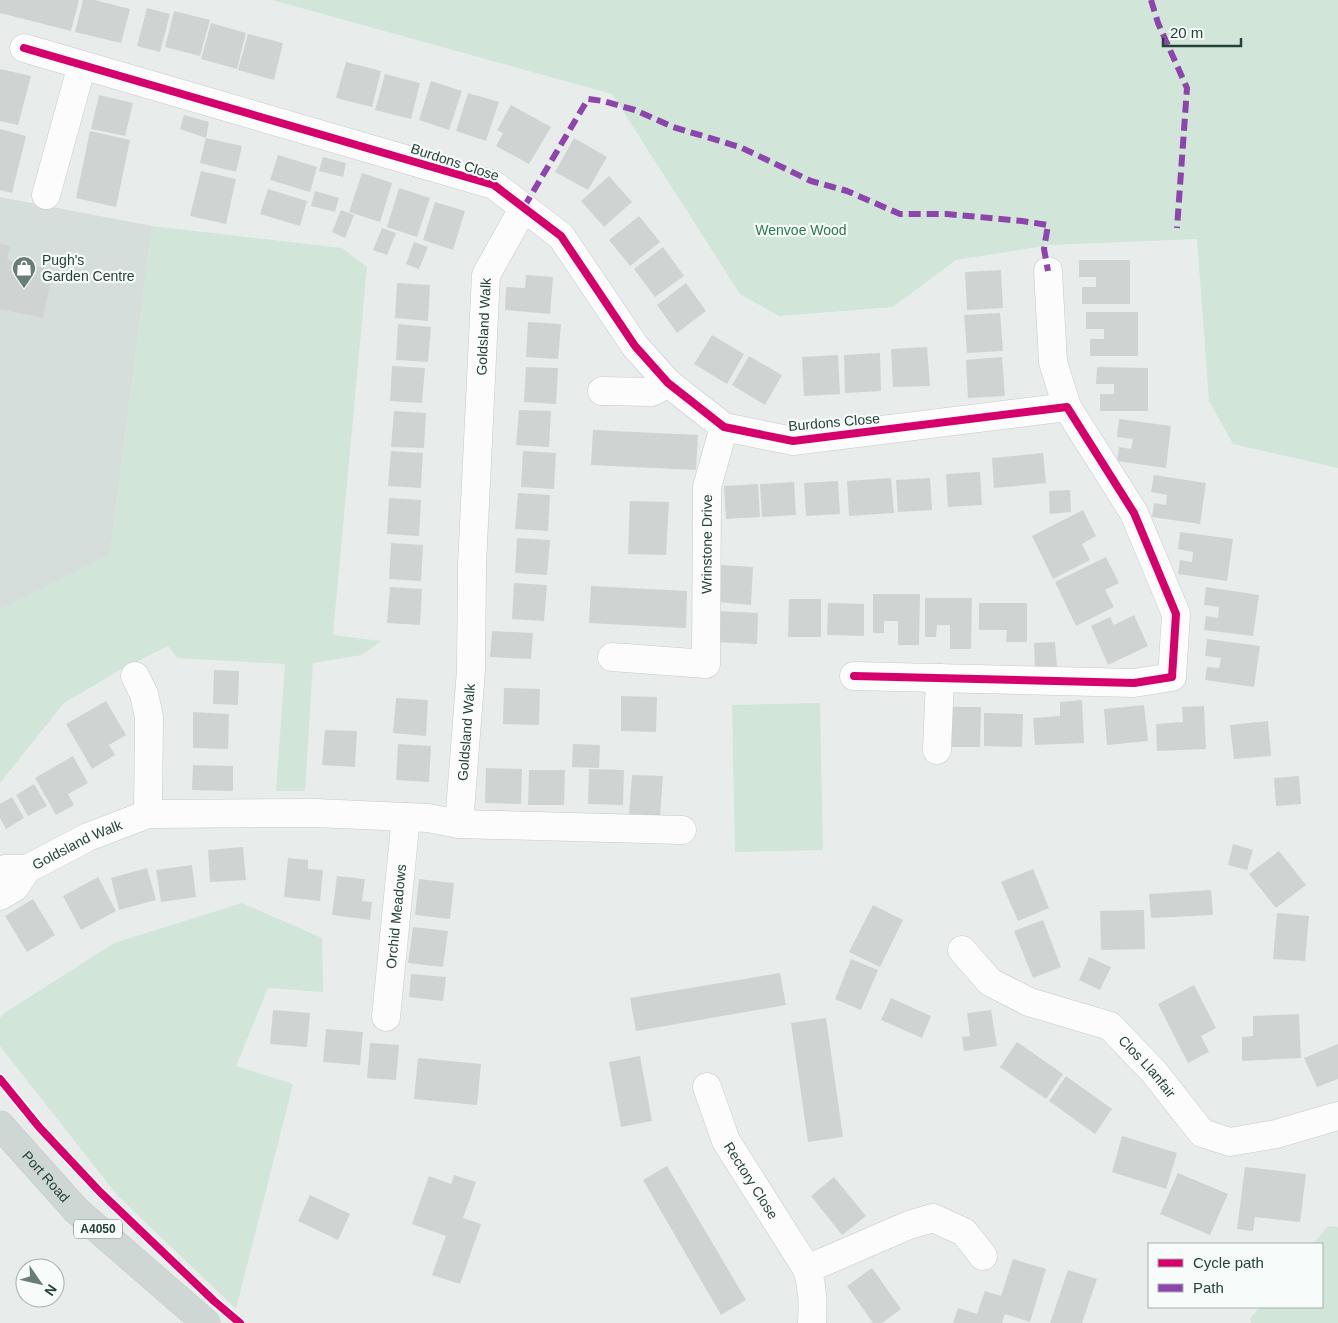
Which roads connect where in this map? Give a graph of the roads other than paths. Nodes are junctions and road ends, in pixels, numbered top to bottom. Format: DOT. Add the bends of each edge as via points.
graph roads {
  1 [pos="24,48"];
  2 [pos="82,65"];
  3 [pos="46,195"];
  4 [pos="524,207"];
  5 [pos="1048,271"];
  6 [pos="668,382"];
  7 [pos="602,391"];
  8 [pos="1067,407"];
  9 [pos="724,427"];
  10 [pos="612,658"];
  11 [pos="135,676"];
  12 [pos="854,676"];
  13 [pos="940,678"];
  14 [pos="937,750"];
  15 [pos="148,814"];
  16 [pos="406,817"];
  17 [pos="458,824"];
  18 [pos="682,830"];
  19 [pos="27,869"];
  20 [pos="0,872"];
  21 [pos="0,896"];
  22 [pos="962,950"];
  23 [pos="386,1017"];
  24 [pos="708,1086"];
  25 [pos="1338,1116"];
  26 [pos="0,1126"];
  27 [pos="983,1256"];
  28 [pos="807,1268"];
  29 [pos="206,1323"];
  30 [pos="812,1323"];
  1 -- 2 [label="street, Burdons Close"];
  2 -- 3 [label="street"];
  2 -- 4 [label="street, Burdons Close" via="494,185"];
  4 -- 6 [label="street, Burdons Close" via="561,236 635,346"];
  4 -- 17 [label="street, Goldsland Walk" via="486,275 472,565 471,670"];
  5 -- 8 [label="street" via="1053,362"];
  6 -- 7 [label="street" via="652,392"];
  6 -- 9 [label="street, Burdons Close"];
  8 -- 9 [label="street, Burdons Close" via="793,441"];
  8 -- 13 [label="street" via="1134,513 1176,614 1172,677 1134,683"];
  9 -- 10 [label="street, Wrinstone Drive" via="707,487 706,664"];
  11 -- 15 [label="street" via="144,694 149,717"];
  12 -- 13 [label="street"];
  13 -- 14 [label="street"];
  15 -- 16 [label="street, Goldsland Walk" via="316,813"];
  15 -- 19 [label="street, Goldsland Walk" via="88,837"];
  16 -- 17 [label="street, Goldsland Walk"];
  16 -- 23 [label="street, Orchid Meadows"];
  17 -- 18 [label="street"];
  19 -- 20 [label="street, Goldsland Walk"];
  19 -- 21 [label="street, Goldsland Walk" via="15,887"];
  22 -- 25 [label="street, Clos Llanfair" via="990,982 1029,1002 1110,1026 1154,1072 1202,1133 1230,1142 1276,1134"];
  24 -- 28 [label="street, Rectory Close" via="726,1141"];
  26 -- 29 [label="main road, Port Road / A4050" via="76,1210"];
  27 -- 28 [label="street" via="964,1232 933,1218"];
  28 -- 30 [label="street, Rectory Close" via="812,1282"];
}
